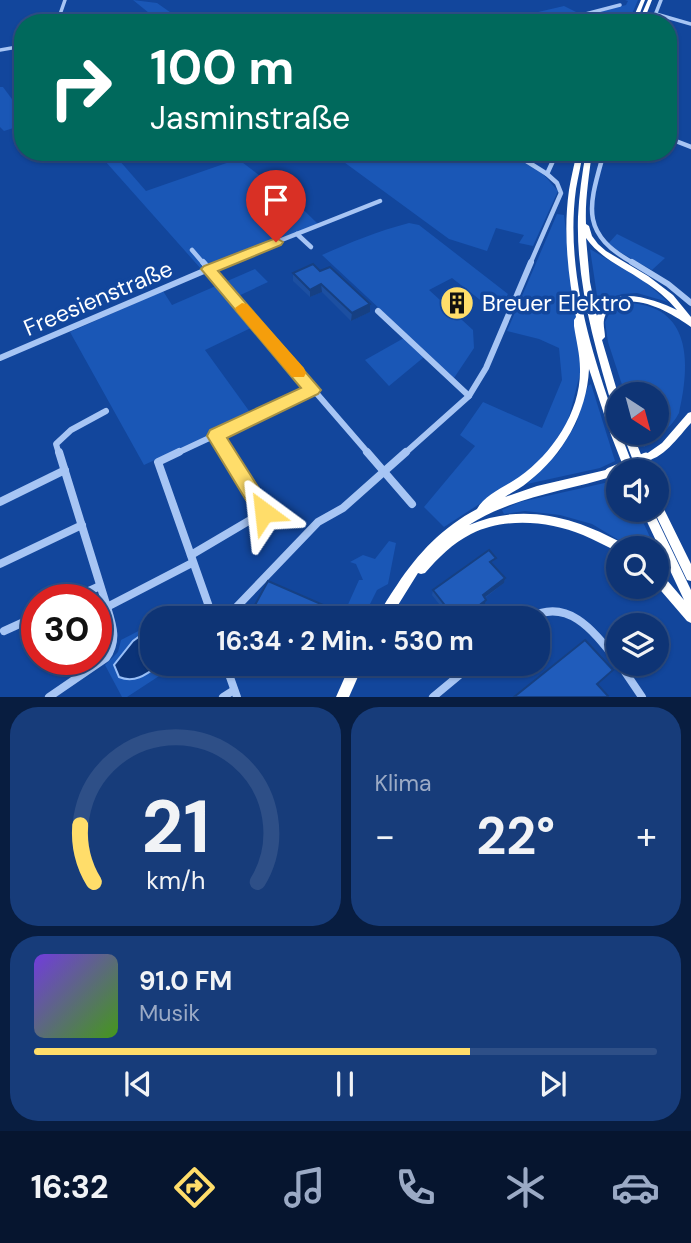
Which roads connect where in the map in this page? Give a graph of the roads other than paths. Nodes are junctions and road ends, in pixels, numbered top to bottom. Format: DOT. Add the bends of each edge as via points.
graph roads {
  1 [pos="661,0"];
  2 [pos="620,5"];
  3 [pos="586,14"];
  4 [pos="656,14"];
  5 [pos="526,161"];
  6 [pos="553,161"];
  7 [pos="579,161"];
  8 [pos="587,161"];
  9 [pos="602,161"];
  10 [pos="547,174"];
  11 [pos="583,187"];
  12 [pos="380,201"];
  13 [pos="297,234"];
  14 [pos="311,247"];
  15 [pos="191,250"];
  16 [pos="209,269"];
  17 [pos="691,303"];
  18 [pos="378,311"];
  19 [pos="581,316"];
  20 [pos="691,325"];
  21 [pos="601,356"];
  22 [pos="0,358"];
  23 [pos="609,382"];
  24 [pos="312,390"];
  25 [pos="469,396"];
  26 [pos="106,411"];
  27 [pos="691,416"];
  28 [pos="216,436"];
  29 [pos="626,459"];
  30 [pos="65,470"];
  31 [pos="384,472"];
  32 [pos="0,502"];
  33 [pos="412,504"];
  34 [pos="479,513"];
  35 [pos="652,522"];
  36 [pos="665,522"];
  37 [pos="82,524"];
  38 [pos="606,539"];
  39 [pos="191,559"];
  40 [pos="0,564"];
  41 [pos="691,576"];
  42 [pos="99,584"];
  43 [pos="669,591"];
  44 [pos="396,596"];
  45 [pos="691,603"];
  46 [pos="112,604"];
  47 [pos="209,606"];
  48 [pos="238,606"];
  49 [pos="390,606"];
  50 [pos="550,608"];
  51 [pos="691,617"];
  52 [pos="21,623"];
  53 [pos="112,625"];
  54 [pos="4,631"];
  55 [pos="112,650"];
  56 [pos="606,650"];
  57 [pos="82,675"];
  58 [pos="230,676"];
  59 [pos="352,676"];
  60 [pos="458,676"];
  61 [pos="627,676"];
  62 [pos="236,694"];
  63 [pos="50,697"];
  64 [pos="223,697"];
  65 [pos="342,697"];
  66 [pos="433,697"];
  67 [pos="642,697"];
  1 -- 4 [label="street"];
  2 -- 3 [label="street"];
  5 -- 10 [label="street"];
  6 -- 10 [label="street"];
  7 -- 19 [label="highway" via="572,211"];
  8 -- 11 [label="highway"];
  9 -- 17 [label="street" via="591,216 595,236"];
  10 -- 25 [label="street" via="561,193 486,368"];
  11 -- 20 [label="highway" via="589,239 662,290"];
  11 -- 21 [label="highway" via="584,277"];
  12 -- 13 [label="street, Freesienstraße"];
  13 -- 14 [label="street"];
  13 -- 16 [label="street, Freesienstraße"];
  15 -- 16 [label="street"];
  16 -- 22 [label="street, Freesienstraße"];
  16 -- 24 [label="street"];
  18 -- 25 [label="street"];
  19 -- 29 [label="highway"];
  19 -- 34 [label="highway" via="577,321 583,384 571,424 551,454"];
  20 -- 21 [label="highway" via="656,301 623,299 609,304 600,316"];
  21 -- 23 [label="highway"];
  24 -- 28 [label="street"];
  24 -- 31 [label="street"];
  25 -- 31 [label="street"];
  26 -- 30 [label="street" via="59,439 56,449"];
  27 -- 34 [label="highway, bridge" via="665,446 646,458 610,473 534,491"];
  28 -- 39 [label="street" via="158,462"];
  28 -- 39 [label="street" via="264,512"];
  30 -- 32 [label="street"];
  30 -- 37 [label="street"];
  31 -- 33 [label="street"];
  31 -- 48 [label="street" via="343,508 318,522"];
  34 -- 44 [label="highway" via="431,549"];
  35 -- 45 [label="highway"];
  36 -- 41 [label="highway"];
  37 -- 40 [label="street"];
  37 -- 42 [label="street"];
  38 -- 44 [label="highway" via="569,524 540,519 491,522 448,543"];
  39 -- 46 [label="street"];
  39 -- 47 [label="street"];
  43 -- 51 [label="highway"];
  44 -- 49 [label="highway"];
  50 -- 56 [label="street" via="574,615"];
  52 -- 54 [label="street"];
  53 -- 55 [label="street" via="116,640"];
  57 -- 63 [label="street"];
  58 -- 62 [label="street"];
  59 -- 65 [label="highway"];
  60 -- 66 [label="street"];
  61 -- 67 [label="street"];
  62 -- 64 [label="street"];
}
